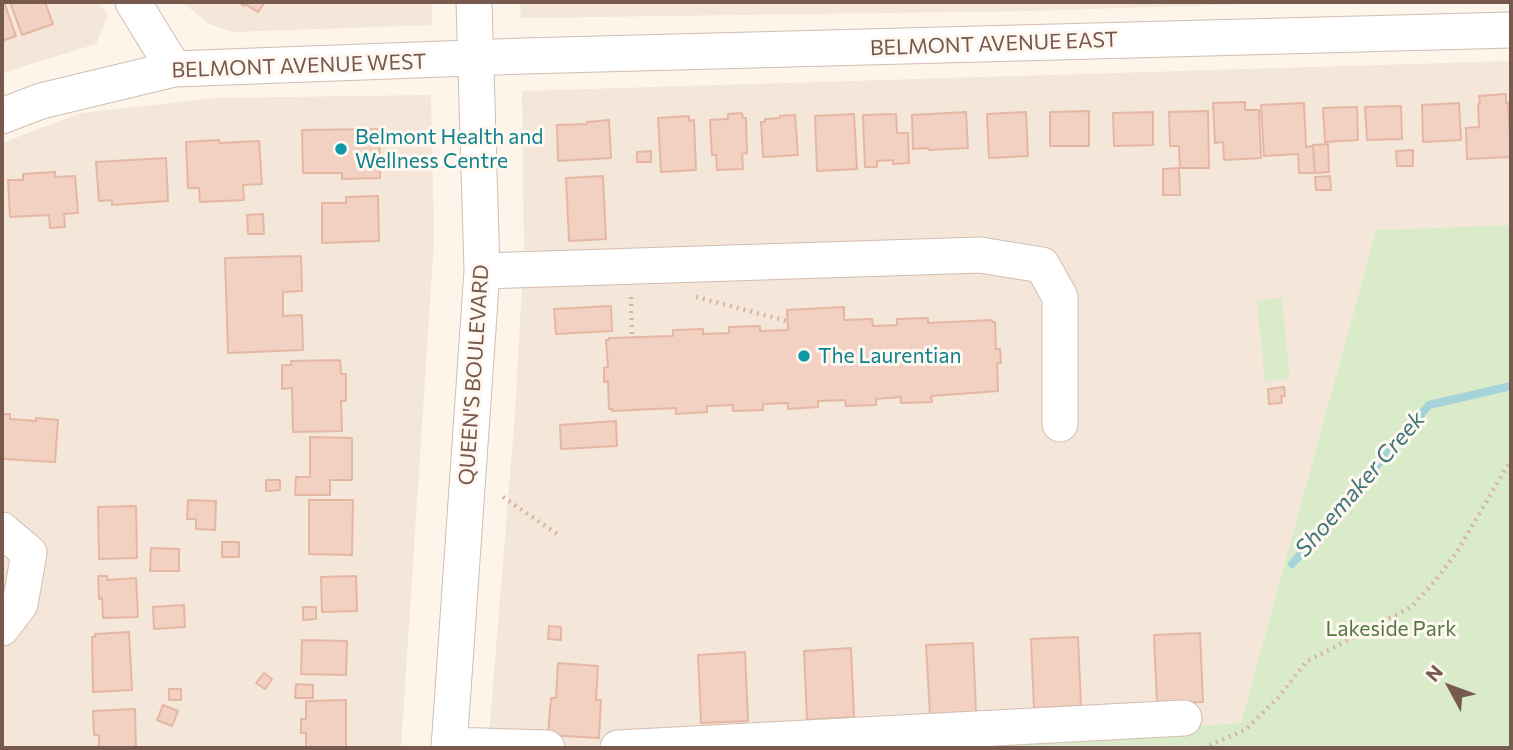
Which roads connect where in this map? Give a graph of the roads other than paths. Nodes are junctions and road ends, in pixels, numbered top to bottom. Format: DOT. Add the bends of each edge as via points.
graph roads {
  1 [pos="133,2"];
  2 [pos="474,2"];
  3 [pos="1511,30"];
  4 [pos="477,59"];
  5 [pos="174,69"];
  6 [pos="2,116"];
  7 [pos="482,271"];
  8 [pos="1060,424"];
  9 [pos="2,530"];
  10 [pos="2,628"];
  11 [pos="1184,718"];
  12 [pos="449,747"];
  13 [pos="547,748"];
  14 [pos="618,748"];
  1 -- 5 [label="street"];
  2 -- 4 [label="street, QUEEN'S BOULEVARD"];
  3 -- 4 [label="street, BELMONT AVENUE EAST"];
  4 -- 5 [label="street, BELMONT AVENUE WEST"];
  4 -- 7 [label="street, QUEEN'S BOULEVARD"];
  5 -- 6 [label="street, BELMONT AVENUE WEST" via="41,101"];
  7 -- 8 [label="street" via="980,255 1042,265 1060,297"];
  7 -- 12 [label="street, QUEEN'S BOULEVARD"];
  9 -- 10 [label="street" via="29,553 20,604"];
  11 -- 14 [label="street"];
  12 -- 13 [label="street"];
}
